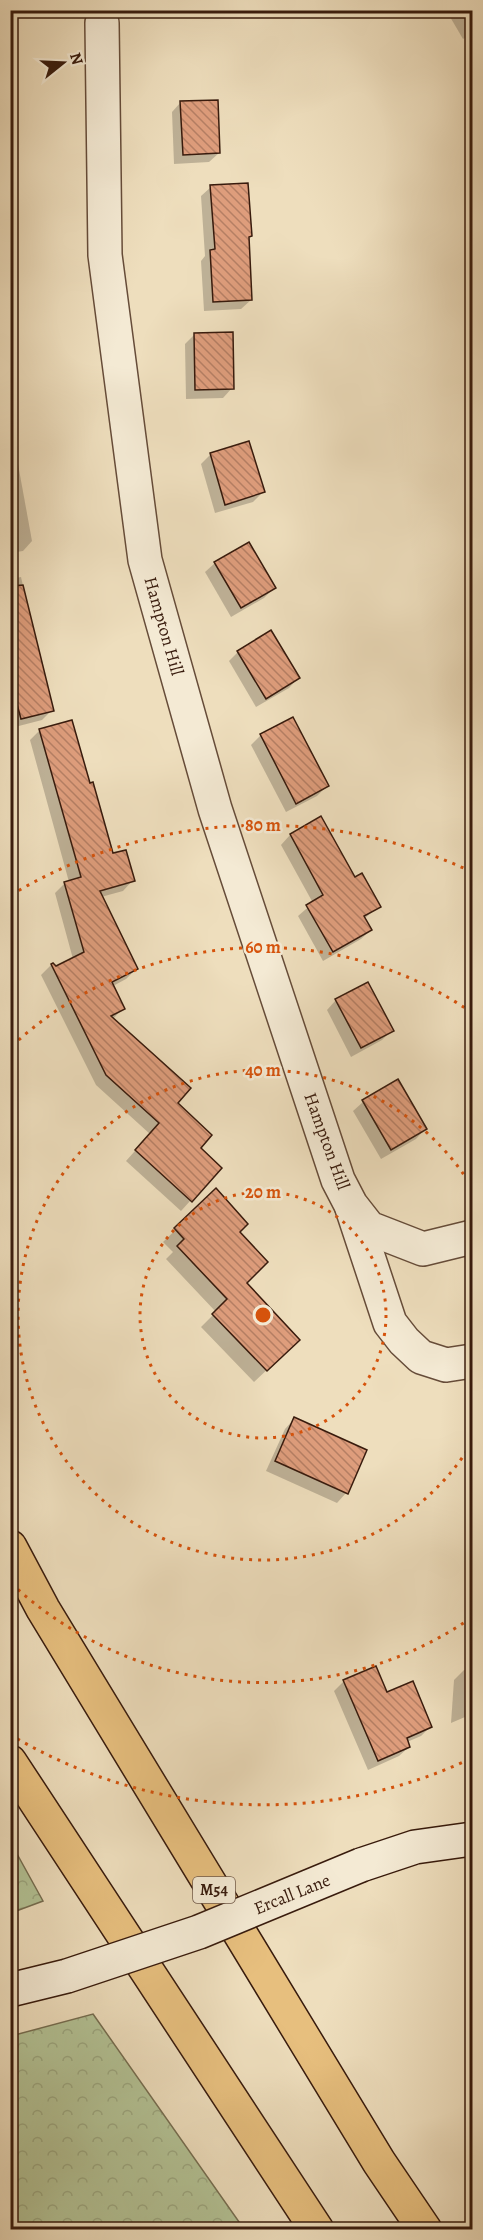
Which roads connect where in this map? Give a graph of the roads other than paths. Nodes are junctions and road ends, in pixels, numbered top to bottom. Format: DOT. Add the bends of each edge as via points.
graph roads {
  1 [pos="102,23"];
  2 [pos="351,1204"];
  3 [pos="472,1237"];
  4 [pos="472,1361"];
  5 [pos="10,1546"];
  6 [pos="10,1762"];
  7 [pos="472,1839"];
  8 [pos="10,1990"];
  9 [pos="317,2229"];
  10 [pos="425,2229"];
  1 -- 2 [label="street, Hampton Hill" via="105,255 145,560 215,809 338,1180"];
  2 -- 3 [label="street, Hampton Hill" via="369,1228 423,1249"];
  2 -- 4 [label="street, Hampton Hill" via="390,1323 421,1357 446,1365"];
  5 -- 10 [label="highway, M54" via="43,1609 372,2151"];
  6 -- 9 [label="highway"];
  7 -- 8 [label="street, Ercall Lane, bridge" via="415,1847 361,1865 199,1932 67,1977"];
}
